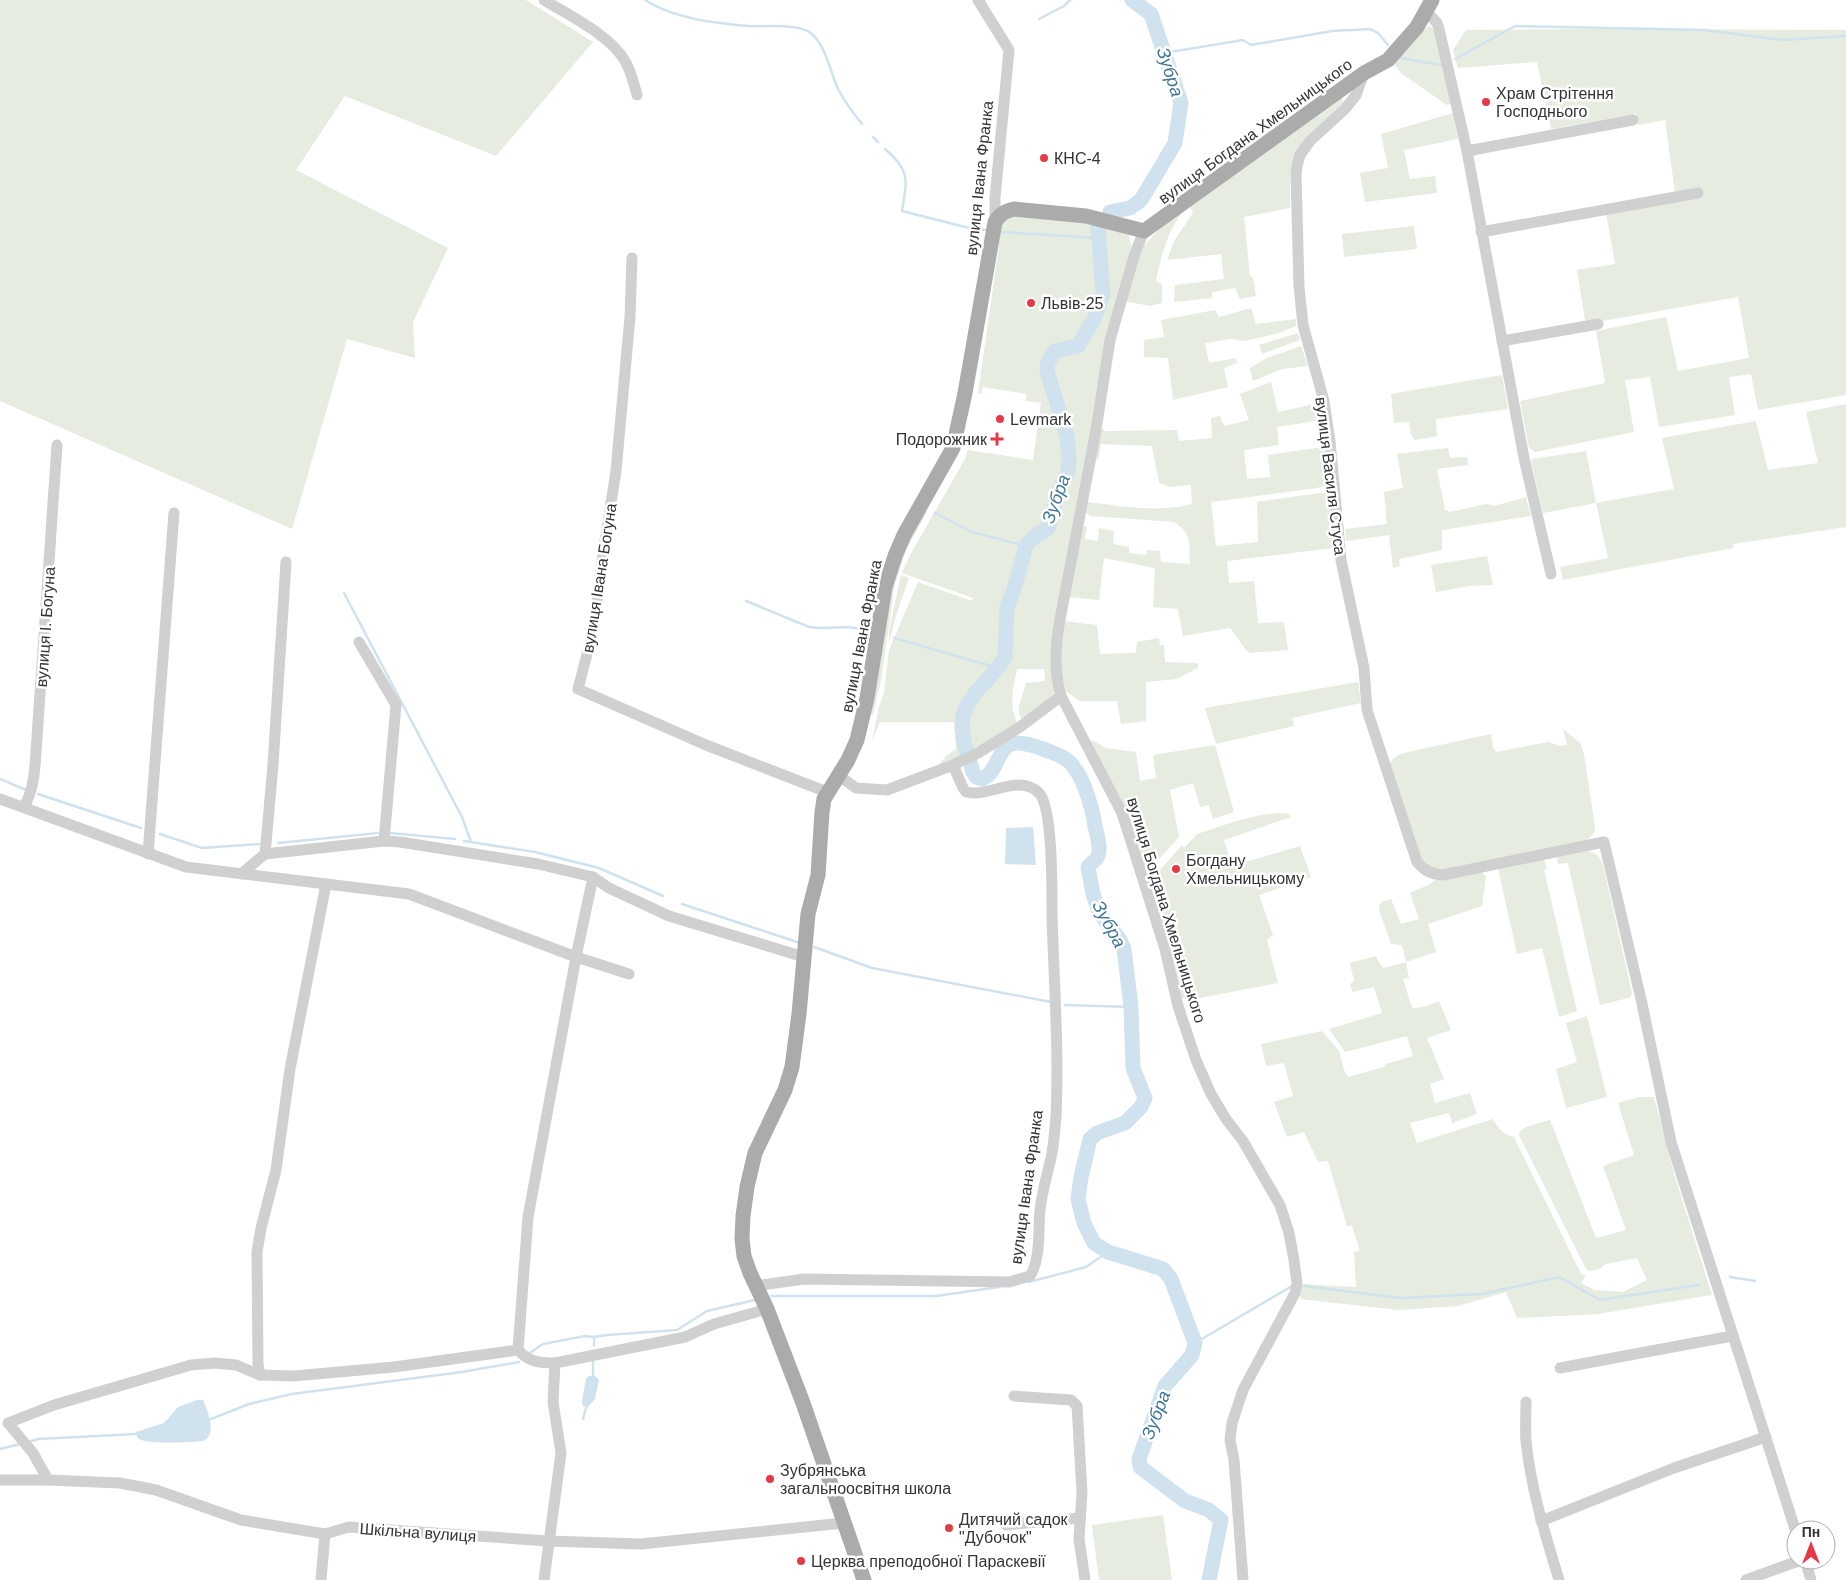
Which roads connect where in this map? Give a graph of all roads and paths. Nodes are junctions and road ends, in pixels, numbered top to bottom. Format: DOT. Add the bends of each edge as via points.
graph roads {
  1 [pos="544,0"];
  2 [pos="978,0"];
  3 [pos="1430,6"];
  4 [pos="1364,73"];
  5 [pos="637,95"];
  6 [pos="1633,120"];
  7 [pos="1466,150"];
  8 [pos="1698,193"];
  9 [pos="994,222"];
  10 [pos="1144,231"];
  11 [pos="1481,232"];
  12 [pos="632,258"];
  13 [pos="1598,324"];
  14 [pos="1502,342"];
  15 [pos="57,445"];
  16 [pos="174,512"];
  17 [pos="286,562"];
  18 [pos="1551,574"];
  19 [pos="359,642"];
  20 [pos="1061,696"];
  21 [pos="957,763"];
  22 [pos="838,775"];
  23 [pos="827,792"];
  24 [pos="0,799"];
  25 [pos="24,808"];
  26 [pos="384,840"];
  27 [pos="148,854"];
  28 [pos="265,854"];
  29 [pos="241,874"];
  30 [pos="593,877"];
  31 [pos="326,884"];
  32 [pos="576,957"];
  33 [pos="804,957"];
  34 [pos="630,974"];
  35 [pos="755,1286"];
  36 [pos="767,1309"];
  37 [pos="1732,1336"];
  38 [pos="518,1350"];
  39 [pos="555,1363"];
  40 [pos="1560,1368"];
  41 [pos="260,1375"];
  42 [pos="1014,1396"];
  43 [pos="1526,1402"];
  44 [pos="1766,1437"];
  45 [pos="0,1480"];
  46 [pos="48,1480"];
  47 [pos="1080,1518"];
  48 [pos="1792,1520"];
  49 [pos="1541,1521"];
  50 [pos="843,1523"];
  51 [pos="1006,1525"];
  52 [pos="325,1534"];
  53 [pos="548,1541"];
  54 [pos="1786,1566"];
  55 [pos="321,1580"];
  56 [pos="544,1580"];
  57 [pos="864,1580"];
  58 [pos="1085,1580"];
  59 [pos="1243,1580"];
  60 [pos="1559,1580"];
  61 [pos="1746,1580"];
  1 -- 5 [label="street" via="612,46 625,60"];
  2 -- 9 [label="street, вулиця Івана Франка" via="1010,50"];
  3 -- 4 [label="main road, вулиця Богдана Хмельницького" via="1417,27 1388,60"];
  3 -- 7 [label="street" via="1439,28"];
  4 -- 10 [label="main road, вулиця Богдана Хмельницького"];
  4 -- 37 [label="street, вулиця Василя Стуса" via="1356,95 1300,155 1296,185 1303,326 1324,402 1342,560 1364,668 1368,710 1416,862 1424,870 1443,875 1604,842 1671,1142"];
  6 -- 7 [label="street"];
  7 -- 11 [label="street"];
  8 -- 11 [label="street"];
  9 -- 10 [label="main road" via="1007,210 1014,209 1093,218"];
  9 -- 22 [label="main road, вулиця Івана Франка" via="955,441 895,556 885,587 863,716 853,748"];
  10 -- 20 [label="street, вулиця Богдана Хмельницького" via="1110,340 1059,626 1056,663"];
  11 -- 14 [label="street"];
  12 -- 23 [label="street, вулиця Івана Богуна" via="616,471 594,627 578,689 706,745"];
  13 -- 14 [label="street"];
  14 -- 18 [label="street"];
  15 -- 25 [label="street, вулиця І. Богуна" via="36,756 30,795"];
  16 -- 27 [label="street"];
  17 -- 28 [label="street"];
  19 -- 26 [label="street" via="396,705"];
  20 -- 21 [label="street" via="1020,726"];
  20 -- 59 [label="street, вулиця Богдана Хмельницького" via="1122,813 1196,1060 1221,1111 1265,1177 1280,1205 1289,1233 1297,1283 1295,1293 1243,1390 1232,1423 1230,1440"];
  21 -- 22 [label="street" via="887,790 856,788"];
  21 -- 35 [label="street, вулиця Івана Франка" via="966,792 980,794 1021,785 1030,787 1042,797 1045,808 1052,863 1056,1115 1052,1156 1040,1208 1036,1264 1030,1276 1009,1282 804,1279"];
  22 -- 23 [label="main road, вулиця Івана Франка"];
  23 -- 33 [label="main road, вулиця Івана Франка" via="822,812 818,875 808,914"];
  24 -- 25 [label="street"];
  25 -- 27 [label="street"];
  26 -- 28 [label="street"];
  26 -- 30 [label="street" via="538,864"];
  27 -- 29 [label="street" via="186,867"];
  28 -- 29 [label="street"];
  29 -- 31 [label="street"];
  30 -- 32 [label="street"];
  30 -- 33 [label="street" via="669,916"];
  31 -- 32 [label="street" via="409,894"];
  31 -- 41 [label="street" via="290,1069 276,1170 257,1252"];
  32 -- 34 [label="street"];
  32 -- 38 [label="street" via="528,1217"];
  33 -- 35 [label="main road, вулиця Івана Франка" via="792,1067 785,1090 755,1154 747,1186 742,1239 744,1256"];
  35 -- 36 [label="main road, вулиця Івана Франка"];
  36 -- 39 [label="street" via="714,1324 685,1337"];
  36 -- 50 [label="main road, вулиця Івана Франка" via="811,1424"];
  37 -- 40 [label="street"];
  37 -- 44 [label="street"];
  38 -- 39 [label="street" via="534,1362"];
  38 -- 41 [label="street" via="394,1367 294,1376"];
  39 -- 53 [label="street" via="553,1402 561,1453"];
  41 -- 46 [label="street" via="236,1365 191,1365 54,1405 8,1423"];
  42 -- 47 [label="street" via="1071,1400 1077,1406 1082,1492"];
  43 -- 49 [label="street" via="1529,1463"];
  44 -- 48 [label="street"];
  44 -- 49 [label="street" via="1674,1468"];
  45 -- 46 [label="street, Шкільна вулиця"];
  46 -- 52 [label="street, Шкільна вулиця" via="120,1484 156,1490 241,1520"];
  47 -- 51 [label="street"];
  47 -- 58 [label="street" via="1079,1539"];
  49 -- 60 [label="street"];
  50 -- 53 [label="street, Шкільна вулиця" via="641,1544"];
  50 -- 57 [label="main road, вулиця Івана Франка"];
  52 -- 53 [label="street, Шкільна вулиця" via="349,1527"];
  52 -- 55 [label="street"];
  53 -- 56 [label="street"];
  54 -- 61 [label="street"];
}
